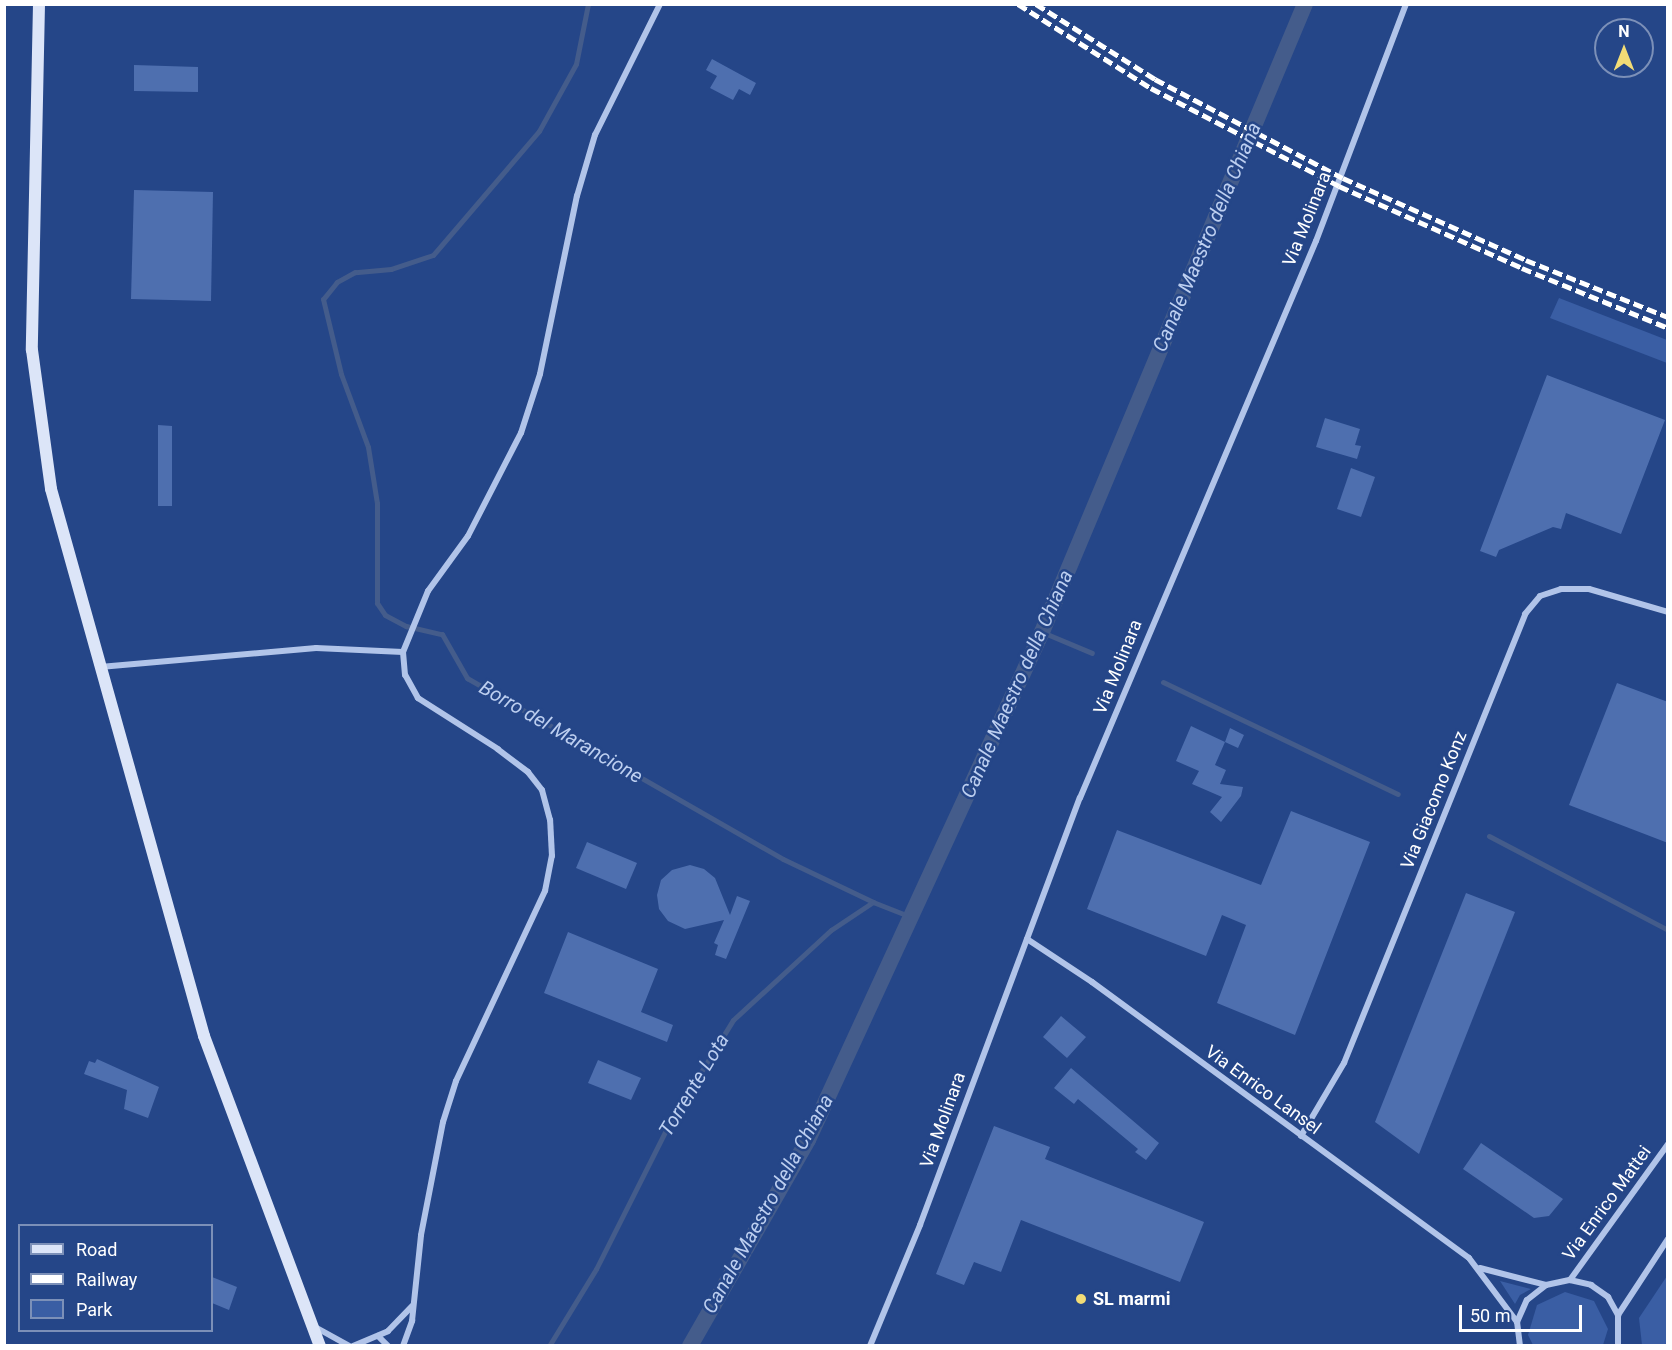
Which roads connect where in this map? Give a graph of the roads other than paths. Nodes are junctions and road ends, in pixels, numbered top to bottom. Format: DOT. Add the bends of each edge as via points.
graph roads {
  1 [pos="39,4"];
  2 [pos="660,4"];
  3 [pos="1406,4"];
  4 [pos="1668,612"];
  5 [pos="403,652"];
  6 [pos="100,667"];
  7 [pos="1027,939"];
  8 [pos="1301,1136"];
  9 [pos="1668,1144"];
  10 [pos="1668,1239"];
  11 [pos="1480,1268"];
  12 [pos="1570,1280"];
  13 [pos="1546,1285"];
  14 [pos="412,1306"];
  15 [pos="1618,1316"];
  16 [pos="1517,1322"];
  17 [pos="314,1327"];
  18 [pos="378,1336"];
  19 [pos="1620,1344"];
  20 [pos="320,1346"];
  21 [pos="351,1346"];
  22 [pos="388,1346"];
  23 [pos="403,1346"];
  24 [pos="870,1346"];
  25 [pos="1520,1346"];
  1 -- 6 [label="main road" via="32,350 51,489"];
  2 -- 5 [label="street" via="595,135 577,196 540,374 520,434 468,536 428,591"];
  3 -- 7 [label="street, Via Molinara" via="1316,241 1149,630"];
  4 -- 8 [label="street, Via Giacomo Konz" via="1589,589 1561,589 1540,596 1525,614 1344,1063"];
  5 -- 6 [label="street" via="316,648"];
  5 -- 14 [label="street" via="405,675 418,698 498,749 528,772 542,790 550,820 552,856 545,891 456,1081 443,1122"];
  6 -- 17 [label="main road" via="204,1036"];
  7 -- 8 [label="street, Via Enrico Lansel" via="1092,982"];
  7 -- 24 [label="street, Via Molinara"];
  8 -- 11 [label="street, Via Enrico Lansel"];
  9 -- 12 [label="street, Via Enrico Mattei"];
  10 -- 15 [label="street"];
  11 -- 13 [label="street, Via Enrico Lansel"];
  11 -- 16 [label="street, Via Enrico Lansel"];
  12 -- 13 [label="street, Via Enrico Mattei"];
  12 -- 15 [label="street, Via Enrico Mattei" via="1591,1285 1608,1297"];
  13 -- 16 [label="street" via="1527,1300"];
  14 -- 18 [label="street"];
  14 -- 23 [label="street" via="412,1321"];
  15 -- 19 [label="street"];
  16 -- 25 [label="street"];
  17 -- 20 [label="main road"];
  17 -- 21 [label="street"];
  18 -- 21 [label="street"];
  18 -- 22 [label="street"];
}
